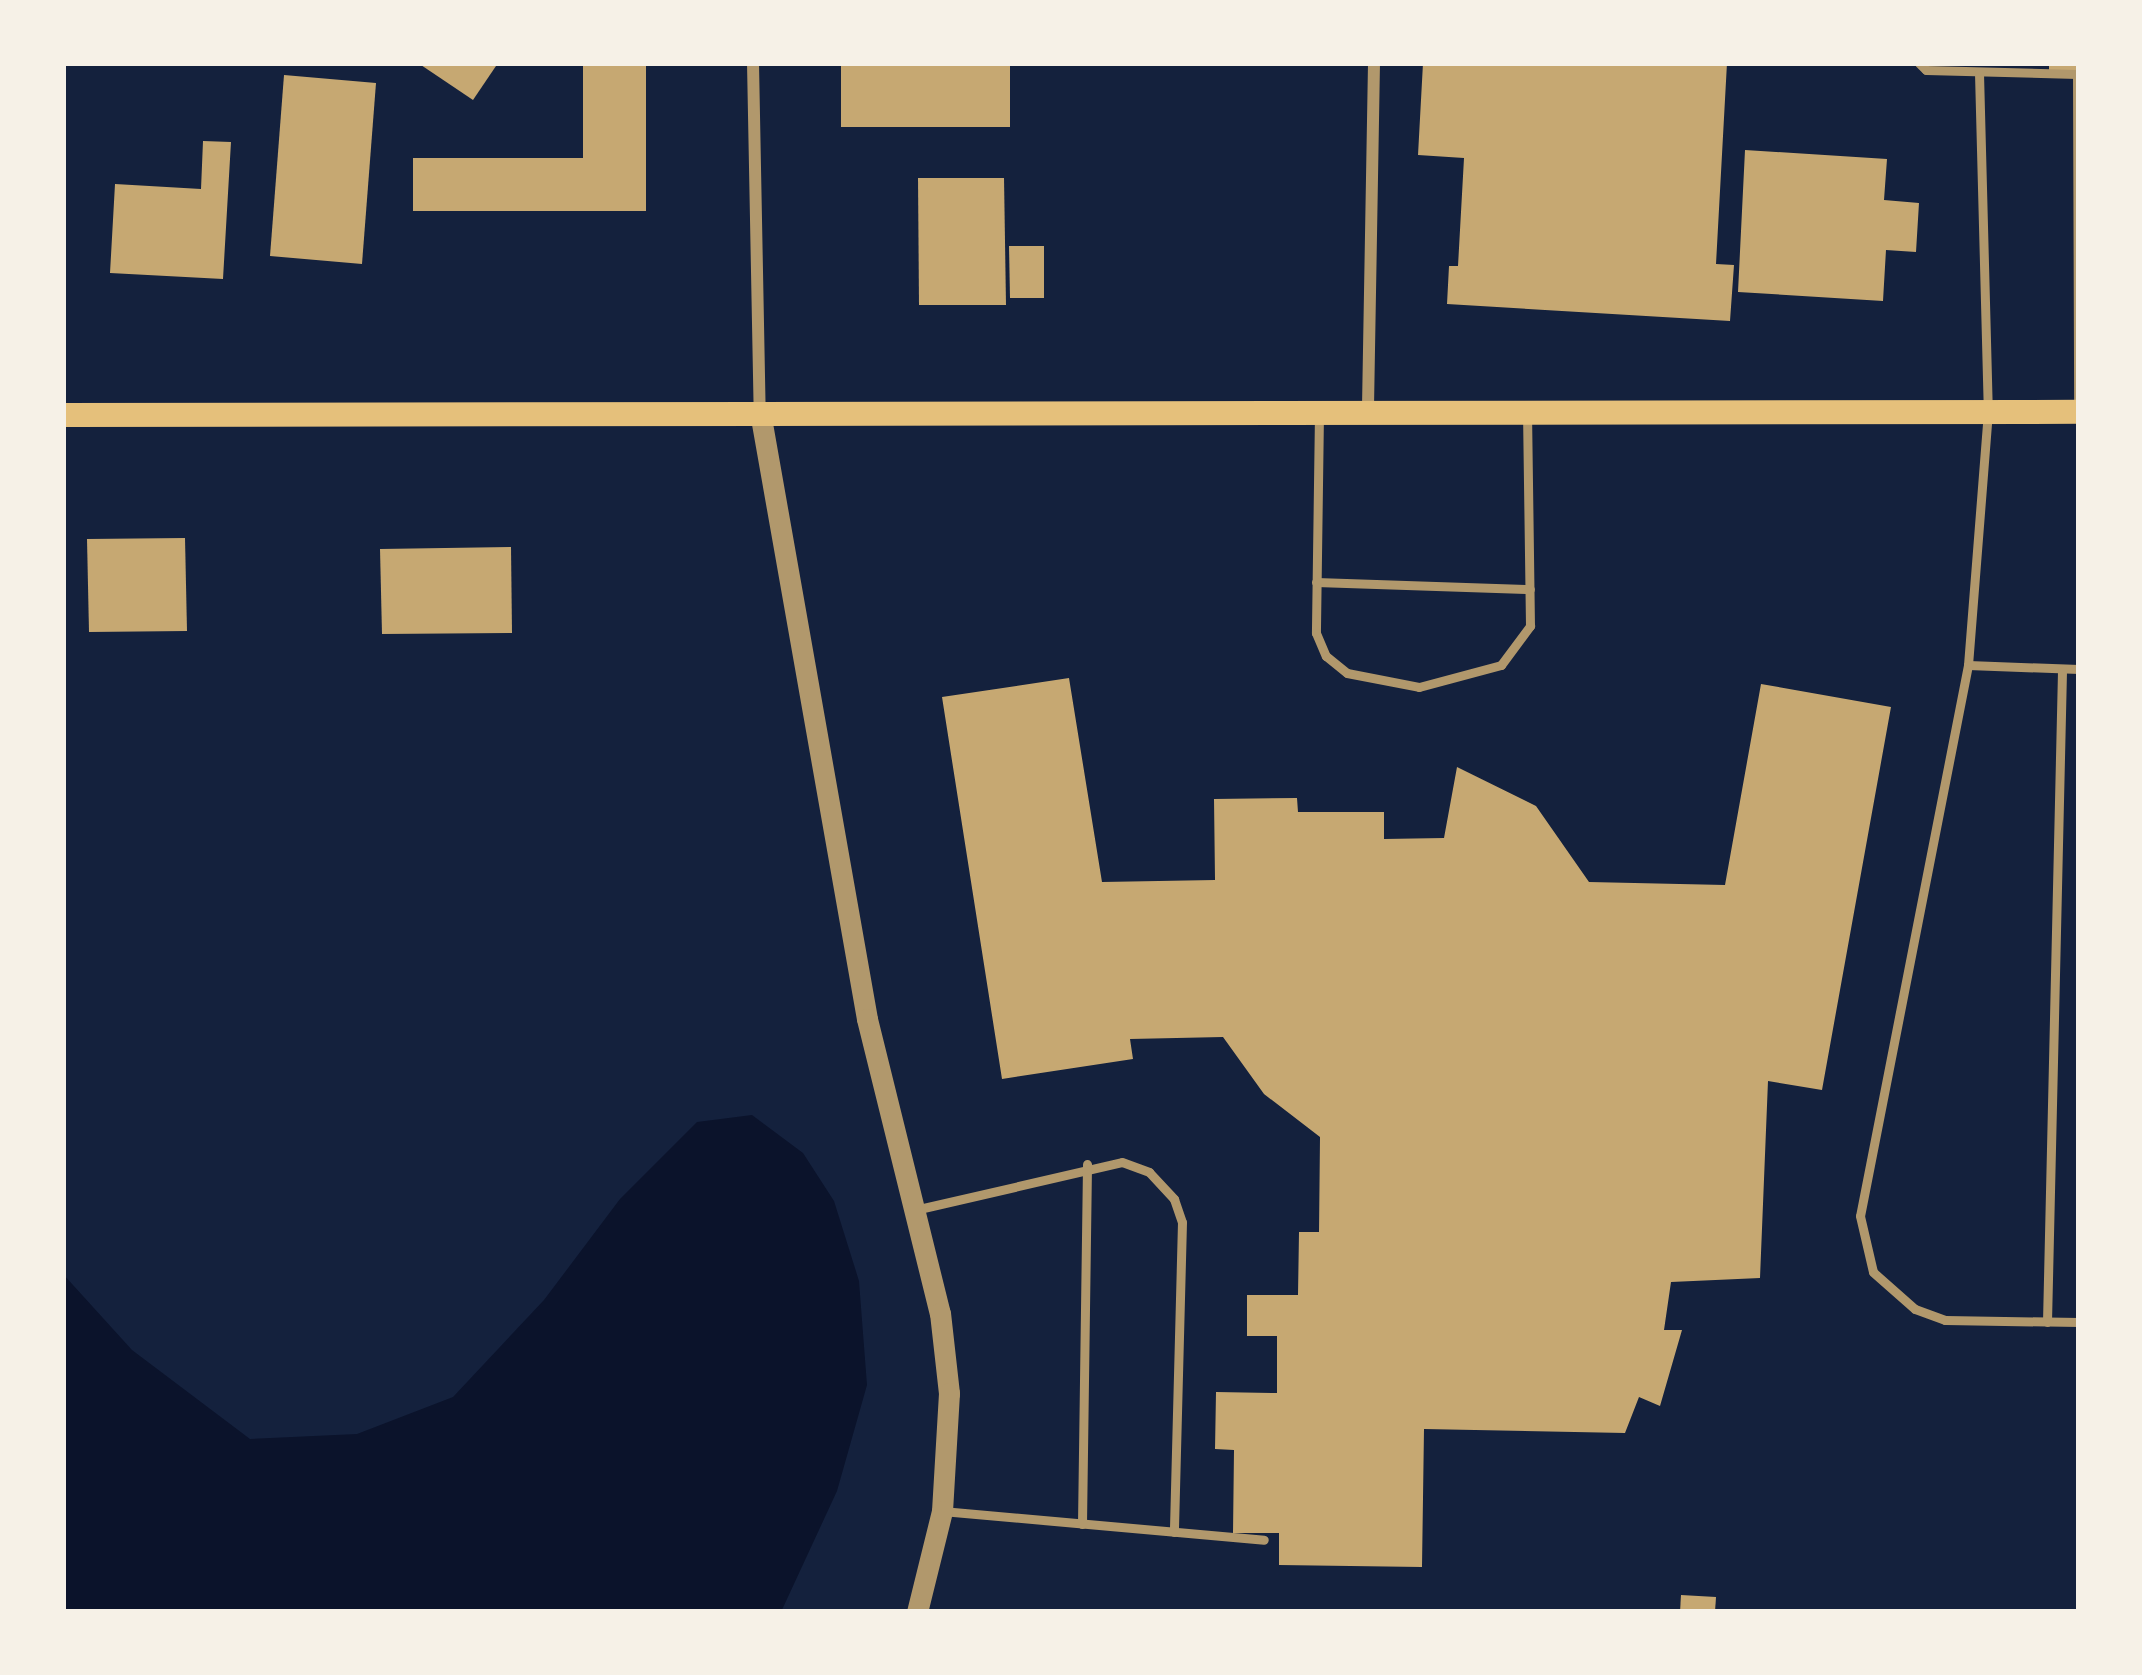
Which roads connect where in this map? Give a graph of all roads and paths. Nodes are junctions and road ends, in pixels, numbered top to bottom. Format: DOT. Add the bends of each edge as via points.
graph roads {
  1 [pos="754,63"];
  2 [pos="1374,63"];
  3 [pos="1918,63"];
  4 [pos="1979,73"];
  5 [pos="1319,407"];
  6 [pos="1368,407"];
  7 [pos="1527,408"];
  8 [pos="1988,411"];
  9 [pos="760,412"];
  10 [pos="2078,412"];
  11 [pos="63,415"];
  12 [pos="1316,582"];
  13 [pos="1530,589"];
  14 [pos="1968,665"];
  15 [pos="2062,669"];
  16 [pos="2079,670"];
  17 [pos="1088,1164"];
  18 [pos="919,1209"];
  19 [pos="2048,1322"];
  20 [pos="2079,1322"];
  21 [pos="942,1510"];
  22 [pos="1082,1523"];
  23 [pos="1174,1532"];
  24 [pos="1264,1540"];
  25 [pos="917,1612"];
  1 -- 9 [label="street"];
  2 -- 6 [label="street"];
  3 -- 4 [label="lane"];
  4 -- 8 [label="lane"];
  4 -- 10 [label="lane" via="2077,74"];
  5 -- 6 [label="main road"];
  5 -- 9 [label="main road"];
  5 -- 12 [label="lane"];
  6 -- 7 [label="main road"];
  7 -- 8 [label="main road"];
  7 -- 13 [label="lane"];
  8 -- 10 [label="main road"];
  8 -- 14 [label="lane"];
  9 -- 11 [label="main road"];
  9 -- 18 [label="street" via="867,1019"];
  12 -- 13 [label="lane"];
  12 -- 13 [label="lane" via="1316,633 1326,656 1347,673 1419,688 1501,665 1530,626"];
  14 -- 15 [label="lane"];
  14 -- 19 [label="lane" via="1860,1216 1863,1249 1874,1272 1915,1309 1945,1321"];
  15 -- 16 [label="lane"];
  15 -- 19 [label="lane"];
  17 -- 18 [label="lane"];
  17 -- 22 [label="lane"];
  17 -- 23 [label="lane" via="1122,1162 1149,1172 1182,1222"];
  18 -- 21 [label="street" via="950,1393"];
  19 -- 20 [label="lane"];
  21 -- 22 [label="lane"];
  21 -- 25 [label="street"];
  22 -- 23 [label="lane"];
  23 -- 24 [label="lane"];
}
